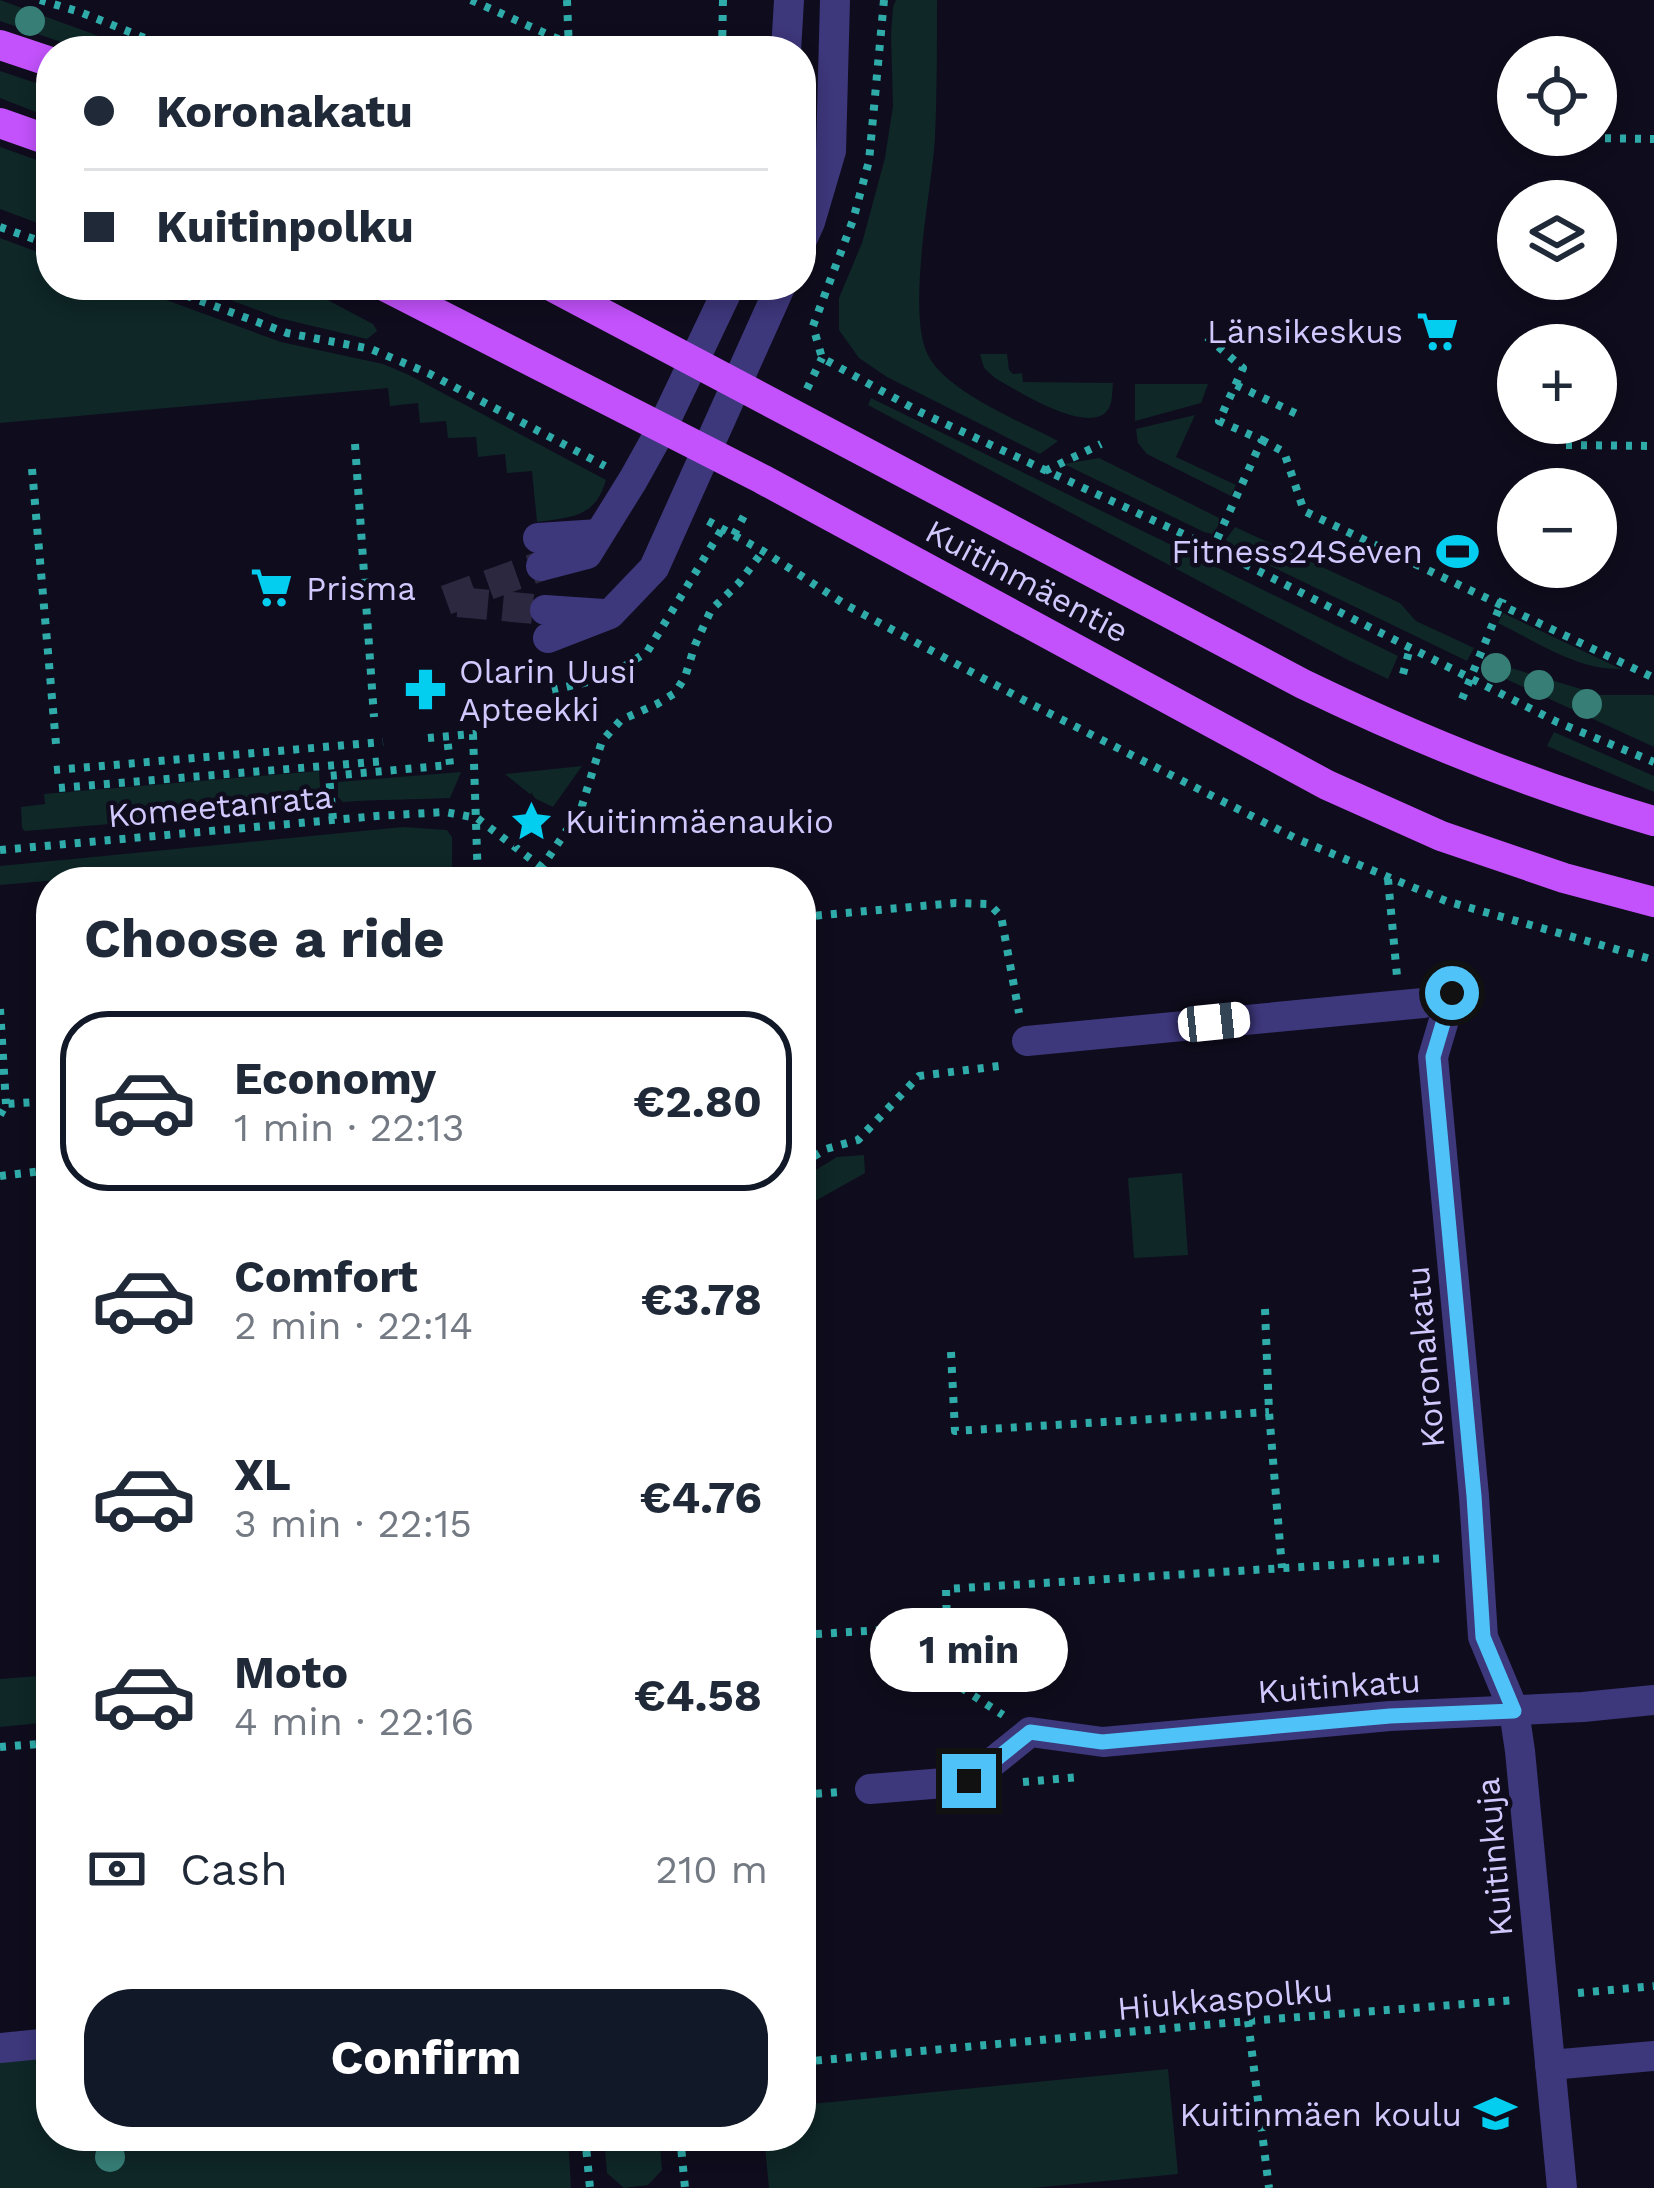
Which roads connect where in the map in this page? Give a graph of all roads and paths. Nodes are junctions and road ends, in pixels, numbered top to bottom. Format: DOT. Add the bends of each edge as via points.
graph roads {
  1 [pos="40,0"];
  2 [pos="470,0"];
  3 [pos="567,0"];
  4 [pos="723,0"];
  5 [pos="789,0"];
  6 [pos="836,0"];
  7 [pos="140,36"];
  8 [pos="545,36"];
  9 [pos="568,36"];
  10 [pos="722,36"];
  11 [pos="788,36"];
  12 [pos="0,45"];
  13 [pos="36,57"];
  14 [pos="0,123"];
  15 [pos="36,136"];
  16 [pos="1617,138"];
  17 [pos="1654,139"];
  18 [pos="816,202"];
  19 [pos="0,227"];
  20 [pos="36,240"];
  21 [pos="198,300"];
  22 [pos="411,300"];
  23 [pos="578,300"];
  24 [pos="723,300"];
  25 [pos="775,300"];
  26 [pos="813,326"];
  27 [pos="1207,337"];
  28 [pos="693,360"];
  29 [pos="736,382"];
  30 [pos="1236,385"];
  31 [pos="1299,415"];
  32 [pos="662,428"];
  33 [pos="1262,440"];
  34 [pos="355,444"];
  35 [pos="1101,444"];
  36 [pos="1566,446"];
  37 [pos="1654,446"];
  38 [pos="705,450"];
  39 [pos="32,469"];
  40 [pos="1045,471"];
  41 [pos="633,481"];
  42 [pos="682,506"];
  43 [pos="1213,548"];
  44 [pos="763,551"];
  45 [pos="540,552"];
  46 [pos="1502,602"];
  47 [pos="546,624"];
  48 [pos="1410,648"];
  49 [pos="1403,674"];
  50 [pos="1471,678"];
  51 [pos="1654,678"];
  52 [pos="1462,699"];
  53 [pos="374,717"];
  54 [pos="1557,722"];
  55 [pos="447,736"];
  56 [pos="1548,736"];
  57 [pos="428,738"];
  58 [pos="380,742"];
  59 [pos="56,744"];
  60 [pos="384,760"];
  61 [pos="1654,762"];
  62 [pos="60,769"];
  63 [pos="63,787"];
  64 [pos="477,818"];
  65 [pos="333,819"];
  66 [pos="1654,820"];
  67 [pos="0,850"];
  68 [pos="478,867"];
  69 [pos="540,867"];
  70 [pos="542,867"];
  71 [pos="1654,902"];
  72 [pos="816,916"];
  73 [pos="1654,960"];
  74 [pos="0,1009"];
  75 [pos="1027,1041"];
  76 [pos="994,1067"];
  77 [pos="36,1102"];
  78 [pos="6,1104"];
  79 [pos="0,1115"];
  80 [pos="816,1155"];
  81 [pos="36,1172"];
  82 [pos="0,1176"];
  83 [pos="1265,1309"];
  84 [pos="951,1352"];
  85 [pos="1269,1412"];
  86 [pos="1476,1556"];
  87 [pos="1282,1568"];
  88 [pos="947,1626"];
  89 [pos="816,1634"];
  90 [pos="1654,1700"];
  91 [pos="1514,1711"];
  92 [pos="1030,1732"];
  93 [pos="36,1744"];
  94 [pos="0,1747"];
  95 [pos="870,1789"];
  96 [pos="1654,1986"];
  97 [pos="1543,1996"];
  98 [pos="1248,2021"];
  99 [pos="36,2044"];
  100 [pos="0,2048"];
  101 [pos="1654,2056"];
  102 [pos="816,2061"];
  103 [pos="1550,2065"];
  104 [pos="586,2151"];
  105 [pos="682,2151"];
  106 [pos="590,2188"];
  107 [pos="686,2188"];
  108 [pos="1269,2188"];
  109 [pos="1562,2188"];
  1 -- 7 [label="path"];
  2 -- 8 [label="path"];
  3 -- 9 [label="path"];
  4 -- 10 [label="path"];
  5 -- 11 [label="street"];
  6 -- 18 [label="street" via="831,151"];
  12 -- 13 [label="main road"];
  14 -- 15 [label="main road"];
  16 -- 17 [label="path"];
  19 -- 20 [label="path"];
  21 -- 41 [label="path" via="286,333 371,349"];
  22 -- 32 [label="main road, Kuitinmäentie"];
  23 -- 28 [label="main road, Kuitinmäentie"];
  24 -- 28 [label="street"];
  25 -- 29 [label="street"];
  26 -- 40 [label="path" via="822,358"];
  27 -- 30 [label="path" via="1243,368"];
  28 -- 29 [label="main road, Kuitinmäentie"];
  28 -- 32 [label="street"];
  29 -- 38 [label="street"];
  29 -- 66 [label="main road, Kuitinmäentie" via="1398,730"];
  30 -- 31 [label="path"];
  30 -- 33 [label="path" via="1219,421"];
  32 -- 38 [label="main road, Kuitinmäentie"];
  32 -- 41 [label="street"];
  33 -- 43 [label="path"];
  33 -- 46 [label="path" via="1284,452 1304,511"];
  34 -- 53 [label="path"];
  35 -- 40 [label="path"];
  36 -- 37 [label="path"];
  38 -- 42 [label="street"];
  38 -- 71 [label="main road, Kuitinmäentie" via="1328,785 1441,836"];
  39 -- 59 [label="path"];
  40 -- 43 [label="path"];
  41 -- 45 [label="street" via="586,554"];
  42 -- 44 [label="path"];
  42 -- 47 [label="street" via="654,568 610,614"];
  43 -- 48 [label="path"];
  44 -- 70 [label="path" via="711,610 675,693 621,720 602,740 581,809"];
  44 -- 73 [label="path" via="867,616 1297,838 1446,901"];
  46 -- 50 [label="path"];
  46 -- 51 [label="path"];
  48 -- 49 [label="path"];
  48 -- 50 [label="path"];
  50 -- 52 [label="path"];
  50 -- 54 [label="path"];
  54 -- 56 [label="path"];
  54 -- 61 [label="path"];
  55 -- 57 [label="path"];
  55 -- 64 [label="path" via="473,734"];
  55 -- 65 [label="path" via="449,765 329,776"];
  58 -- 62 [label="path"];
  60 -- 63 [label="path"];
  64 -- 65 [label="path, Komeetanrata" via="445,812"];
  64 -- 68 [label="path"];
  64 -- 69 [label="path"];
  65 -- 67 [label="path, Komeetanrata"];
  72 -- 75 [label="path" via="988,904 1001,916"];
  74 -- 78 [label="path"];
  75 -- 86 [label="street, Koronakatu" via="1423,1003 1452,993 1433,1057"];
  76 -- 80 [label="path" via="919,1076 857,1140"];
  77 -- 78 [label="path"];
  78 -- 79 [label="path"];
  81 -- 82 [label="path"];
  83 -- 85 [label="path"];
  84 -- 85 [label="path" via="956,1431"];
  85 -- 87 [label="path"];
  86 -- 87 [label="path"];
  86 -- 91 [label="street, Koronakatu" via="1483,1637"];
  87 -- 88 [label="path" via="946,1589"];
  88 -- 89 [label="path"];
  88 -- 92 [label="path" via="960,1687"];
  90 -- 91 [label="street, Kuitinkatu"];
  91 -- 92 [label="street, Kuitinkatu" via="1102,1742"];
  91 -- 97 [label="street, Kuitinkuja"];
  92 -- 95 [label="street" via="969,1781"];
  93 -- 94 [label="path"];
  96 -- 97 [label="path, Hiukkaspolku"];
  97 -- 98 [label="path, Hiukkaspolku"];
  97 -- 103 [label="street, Kuitinkuja"];
  98 -- 102 [label="path, Hiukkaspolku"];
  98 -- 108 [label="path"];
  99 -- 100 [label="street"];
  101 -- 103 [label="street"];
  103 -- 109 [label="street, Kuitinkuja"];
  104 -- 106 [label="path"];
  105 -- 107 [label="path"];
}
